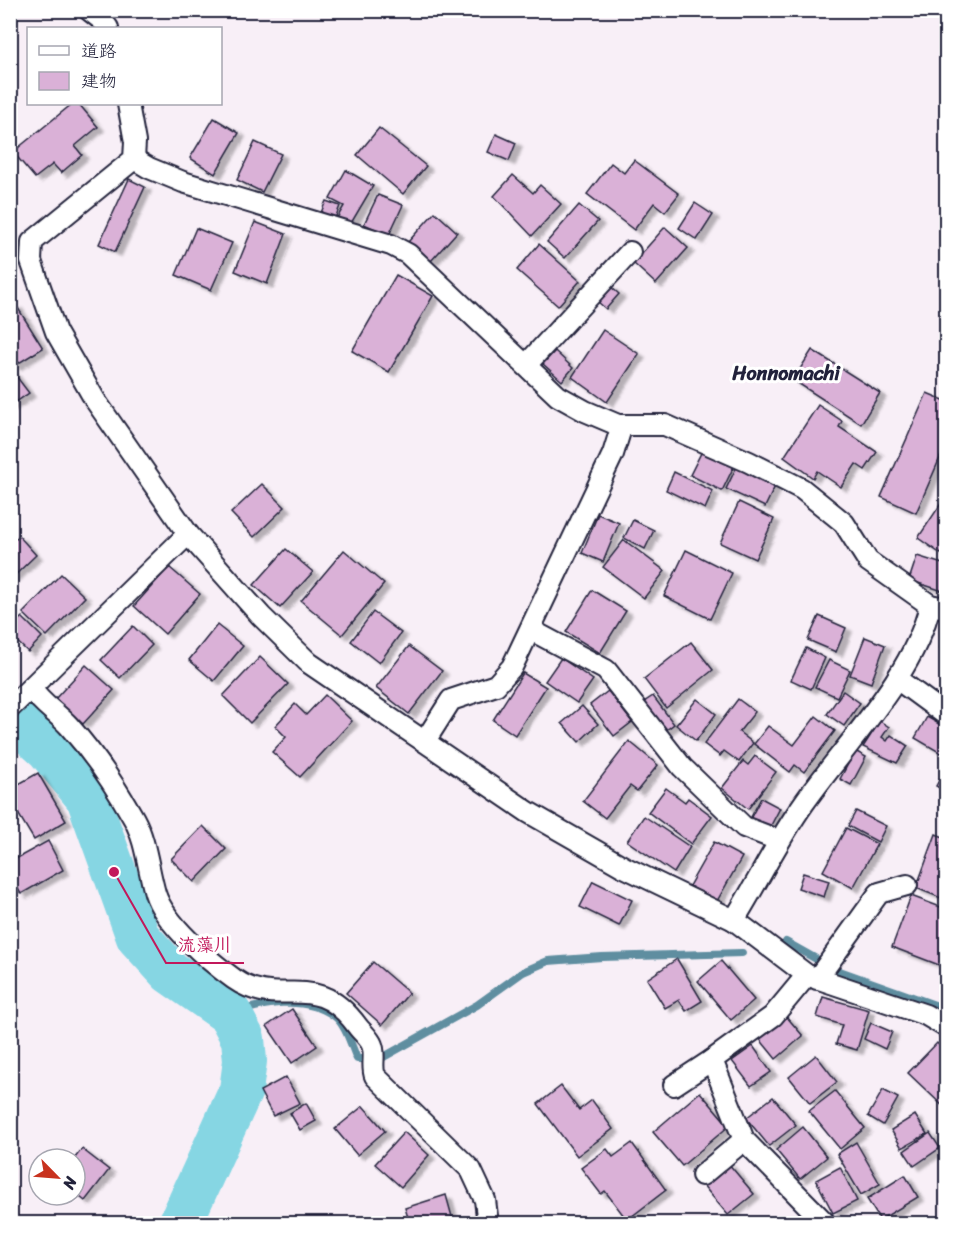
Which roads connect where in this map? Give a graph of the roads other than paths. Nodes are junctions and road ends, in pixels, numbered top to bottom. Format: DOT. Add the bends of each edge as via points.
graph roads {
  1 [pos="89,10"];
  2 [pos="107,27"];
  3 [pos="128,105"];
  4 [pos="134,159"];
  5 [pos="630,252"];
  6 [pos="527,364"];
  7 [pos="622,425"];
  8 [pos="188,534"];
  9 [pos="938,607"];
  10 [pos="531,630"];
  11 [pos="897,679"];
  12 [pos="21,697"];
  13 [pos="946,715"];
  14 [pos="425,741"];
  15 [pos="778,840"];
  16 [pos="907,885"];
  17 [pos="734,921"];
  18 [pos="819,971"];
  19 [pos="946,1027"];
  20 [pos="712,1060"];
  21 [pos="674,1084"];
  22 [pos="744,1140"];
  23 [pos="702,1175"];
  24 [pos="488,1224"];
  25 [pos="826,1224"];
  1 -- 2 [label="street"];
  3 -- 4 [label="street"];
  4 -- 6 [label="street" via="183,182 391,245 408,254"];
  4 -- 8 [label="street" via="32,242 31,261 56,332 95,400"];
  5 -- 6 [label="street"];
  6 -- 7 [label="street" via="558,396"];
  7 -- 9 [label="street" via="665,425 802,489 844,523 868,561"];
  7 -- 10 [label="street" via="613,454"];
  8 -- 12 [label="street"];
  8 -- 14 [label="street" via="309,663"];
  9 -- 11 [label="street" via="927,617"];
  10 -- 14 [label="street" via="512,667 496,685 451,700"];
  10 -- 15 [label="street" via="606,670 682,767 744,827"];
  11 -- 13 [label="street"];
  11 -- 15 [label="street"];
  12 -- 24 [label="street" via="40,702 83,741 135,820 156,896 171,920 214,965 248,988 312,992 332,999 347,1011 373,1045 375,1076 471,1170 484,1200"];
  14 -- 17 [label="street" via="528,812 624,867"];
  15 -- 17 [label="street"];
  16 -- 18 [label="street" via="879,893"];
  17 -- 18 [label="street"];
  18 -- 19 [label="street"];
  18 -- 20 [label="street" via="773,1016"];
  20 -- 21 [label="street"];
  20 -- 22 [label="street"];
  22 -- 23 [label="street"];
  22 -- 25 [label="street"];
}
